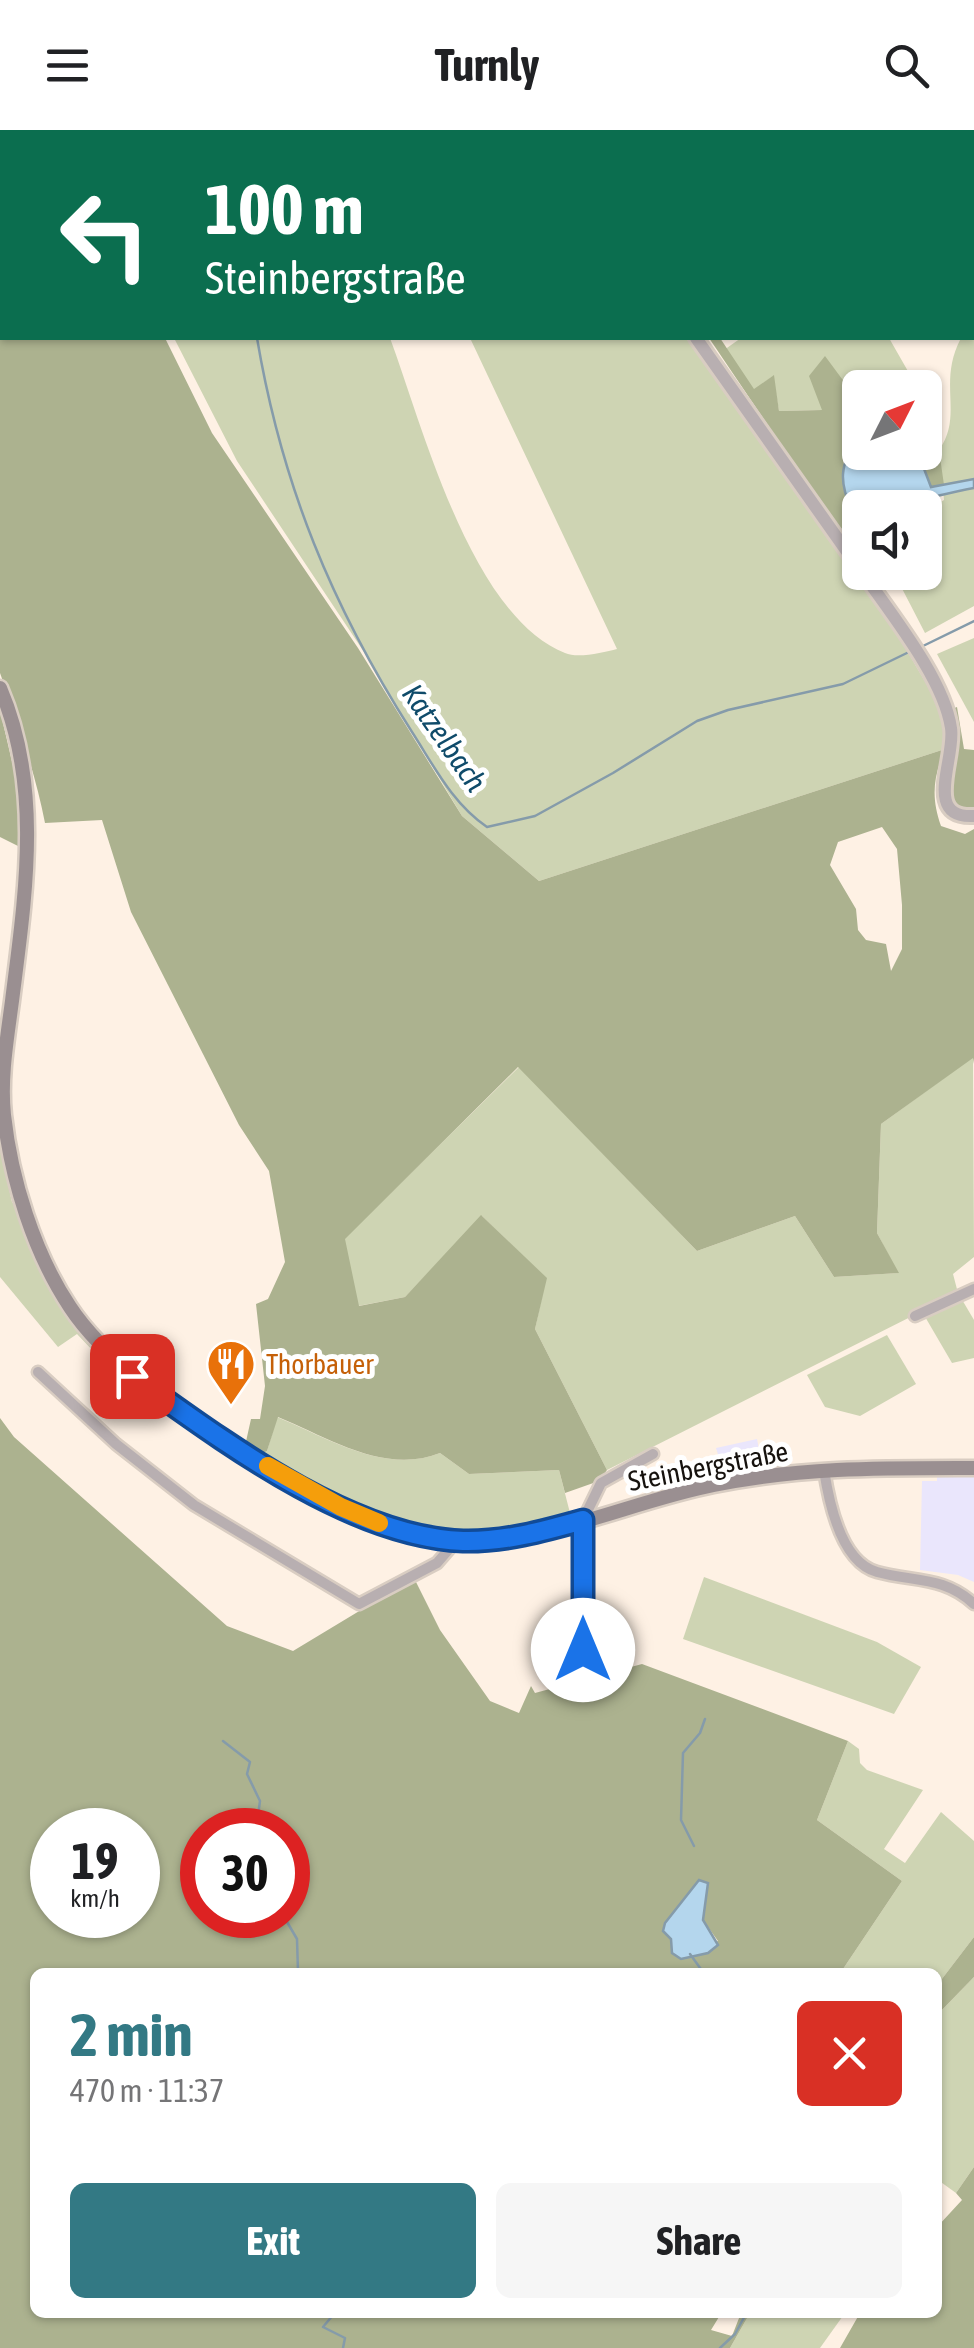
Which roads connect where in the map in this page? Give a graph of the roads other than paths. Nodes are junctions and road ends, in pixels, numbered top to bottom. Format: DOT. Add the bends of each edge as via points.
graph roads {
  1 [pos="697,340"];
  2 [pos="842,544"];
  3 [pos="874,590"];
  4 [pos="0,688"];
  5 [pos="974,816"];
  6 [pos="3,1130"];
  7 [pos="974,1289"];
  8 [pos="915,1316"];
  9 [pos="38,1372"];
  10 [pos="653,1454"];
  11 [pos="974,1468"];
  12 [pos="824,1470"];
  13 [pos="583,1520"];
  14 [pos="456,1540"];
  15 [pos="974,1604"];
  16 [pos="583,1650"];
  1 -- 2 [label="street"];
  3 -- 5 [label="street" via="938,692 952,733 944,799 949,810"];
  4 -- 6 [label="main road, Steinbergstraße" via="17,746 28,839"];
  6 -- 14 [label="main road, Steinbergstraße" via="51,1273 79,1320 120,1367 205,1428 341,1507 408,1534"];
  7 -- 8 [label="street"];
  9 -- 14 [label="street" via="194,1506 359,1604 437,1563"];
  10 -- 13 [label="street" via="601,1482"];
  11 -- 12 [label="main road, Steinbergstraße"];
  12 -- 13 [label="main road, Steinbergstraße" via="713,1485"];
  12 -- 15 [label="street" via="835,1517 860,1562 875,1571 948,1584"];
  13 -- 14 [label="main road, Steinbergstraße" via="516,1536"];
  13 -- 16 [label="street"];
}
